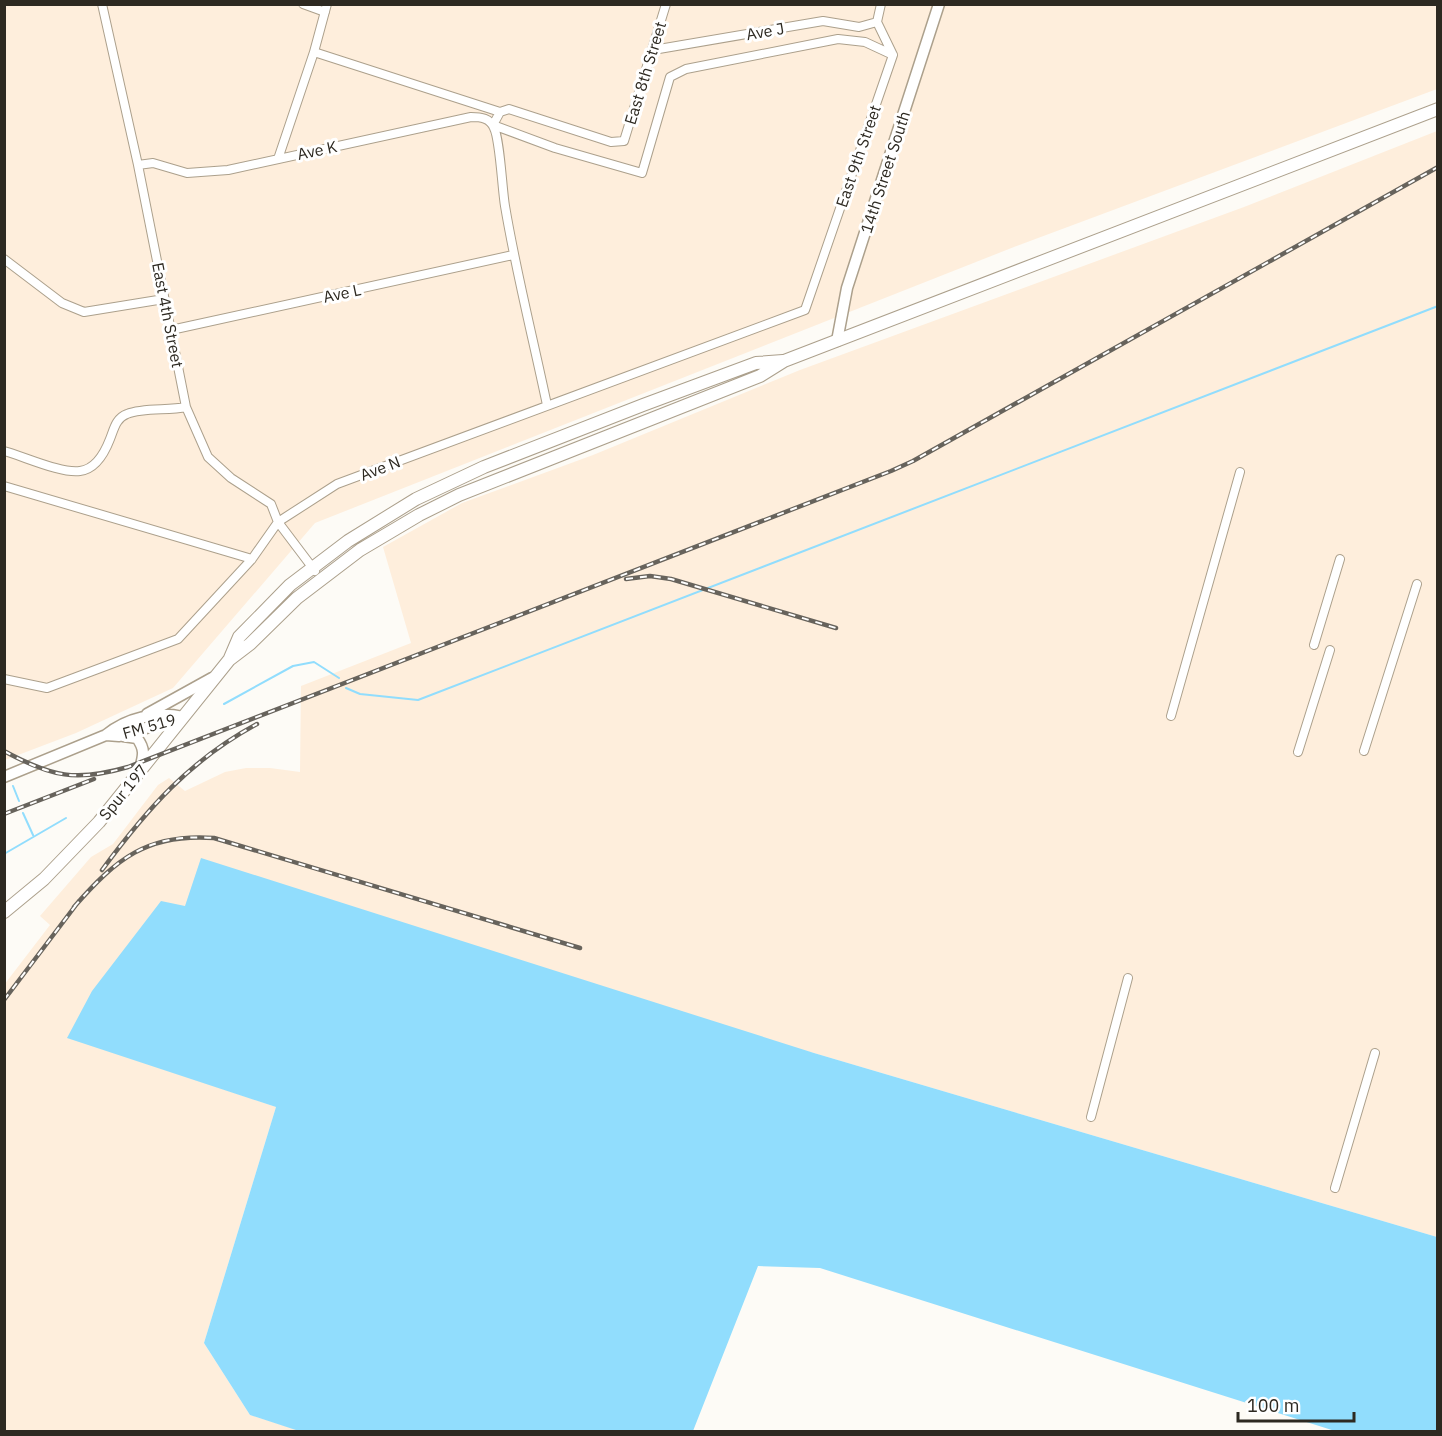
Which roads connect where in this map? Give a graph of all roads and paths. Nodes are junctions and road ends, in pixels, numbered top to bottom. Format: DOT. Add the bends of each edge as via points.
graph roads {
  1 [pos="102,4"];
  2 [pos="303,4"];
  3 [pos="666,4"];
  4 [pos="881,4"];
  5 [pos="939,4"];
  6 [pos="326,8"];
  7 [pos="876,22"];
  8 [pos="653,50"];
  9 [pos="314,52"];
  10 [pos="893,54"];
  11 [pos="1437,109"];
  12 [pos="500,111"];
  13 [pos="493,125"];
  14 [pos="278,159"];
  15 [pos="138,165"];
  16 [pos="513,255"];
  17 [pos="4,260"];
  18 [pos="164,299"];
  19 [pos="805,310"];
  20 [pos="171,330"];
  21 [pos="837,341"];
  22 [pos="784,361"];
  23 [pos="547,405"];
  24 [pos="186,407"];
  25 [pos="4,451"];
  26 [pos="1240,472"];
  27 [pos="4,486"];
  28 [pos="278,522"];
  29 [pos="252,559"];
  30 [pos="1340,560"];
  31 [pos="312,567"];
  32 [pos="321,579"];
  33 [pos="1417,584"];
  34 [pos="1314,645"];
  35 [pos="1330,650"];
  36 [pos="229,660"];
  37 [pos="212,678"];
  38 [pos="4,679"];
  39 [pos="1171,716"];
  40 [pos="183,717"];
  41 [pos="139,718"];
  42 [pos="106,735"];
  43 [pos="119,736"];
  44 [pos="1298,752"];
  45 [pos="1364,752"];
  46 [pos="138,773"];
  47 [pos="4,777"];
  48 [pos="4,912"];
  49 [pos="1128,978"];
  50 [pos="1375,1053"];
  51 [pos="1091,1117"];
  52 [pos="1335,1188"];
  1 -- 15 [label="street, East 4th Street"];
  2 -- 6 [label="street"];
  3 -- 8 [label="street, East 8th Street"];
  4 -- 7 [label="street"];
  5 -- 21 [label="main road, 14th Street South" via="847,288"];
  6 -- 9 [label="street"];
  7 -- 8 [label="street, Ave J" via="859,27 822,21"];
  7 -- 10 [label="street"];
  8 -- 12 [label="street, East 8th Street" via="624,141 611,142 509,110"];
  9 -- 12 [label="street"];
  9 -- 14 [label="street"];
  10 -- 13 [label="street, Ave K" via="865,42 838,39 686,69 670,77 642,173"];
  10 -- 19 [label="street, East 9th Street"];
  11 -- 21 [label="main road"];
  12 -- 13 [label="street"];
  13 -- 14 [label="street, Ave K" via="484,117 471,117"];
  13 -- 16 [label="street"];
  14 -- 15 [label="street, Ave K" via="228,170 187,173 153,163"];
  15 -- 18 [label="street, East 4th Street"];
  16 -- 20 [label="street, Ave L"];
  16 -- 23 [label="street"];
  17 -- 18 [label="street" via="62,303 84,312"];
  18 -- 20 [label="street, East 4th Street"];
  19 -- 23 [label="street, Ave N"];
  20 -- 24 [label="street, East 4th Street"];
  21 -- 22 [label="main road"];
  22 -- 31 [label="main road" via="756,363 450,481 379,520"];
  22 -- 32 [label="main road" via="760,376 443,502 376,539"];
  23 -- 28 [label="street, Ave N" via="338,484"];
  24 -- 25 [label="street" via="128,413 117,420 105,453 92,466 79,471"];
  24 -- 28 [label="street, East 4th Street" via="208,457 231,478 271,504"];
  26 -- 39 [label="street"];
  27 -- 29 [label="street"];
  28 -- 29 [label="street, Ave N"];
  28 -- 31 [label="street, East 4th Street"];
  29 -- 38 [label="street, Ave N" via="178,639 47,688"];
  30 -- 34 [label="street"];
  31 -- 32 [label="street, East 4th Street"];
  31 -- 36 [label="main road" via="239,637"];
  32 -- 36 [label="main road"];
  33 -- 45 [label="street"];
  35 -- 44 [label="street"];
  36 -- 37 [label="main road, Spur 197"];
  37 -- 40 [label="main road, Spur 197"];
  37 -- 41 [label="main road"];
  40 -- 41 [label="main road, FM 519 / FM 519" via="161,714"];
  40 -- 43 [label="main road, FM 519 / FM 519"];
  40 -- 46 [label="main road, Spur 197"];
  41 -- 42 [label="main road, FM 519 / FM 519"];
  42 -- 43 [label="main road, FM 519 / FM 519"];
  42 -- 47 [label="main road, FM 519 / FM 519"];
  43 -- 46 [label="main road" via="137,738 142,744 144,756"];
  46 -- 48 [label="main road, Spur 197" via="99,822 44,879"];
  49 -- 51 [label="street"];
  50 -- 52 [label="street"];
}
